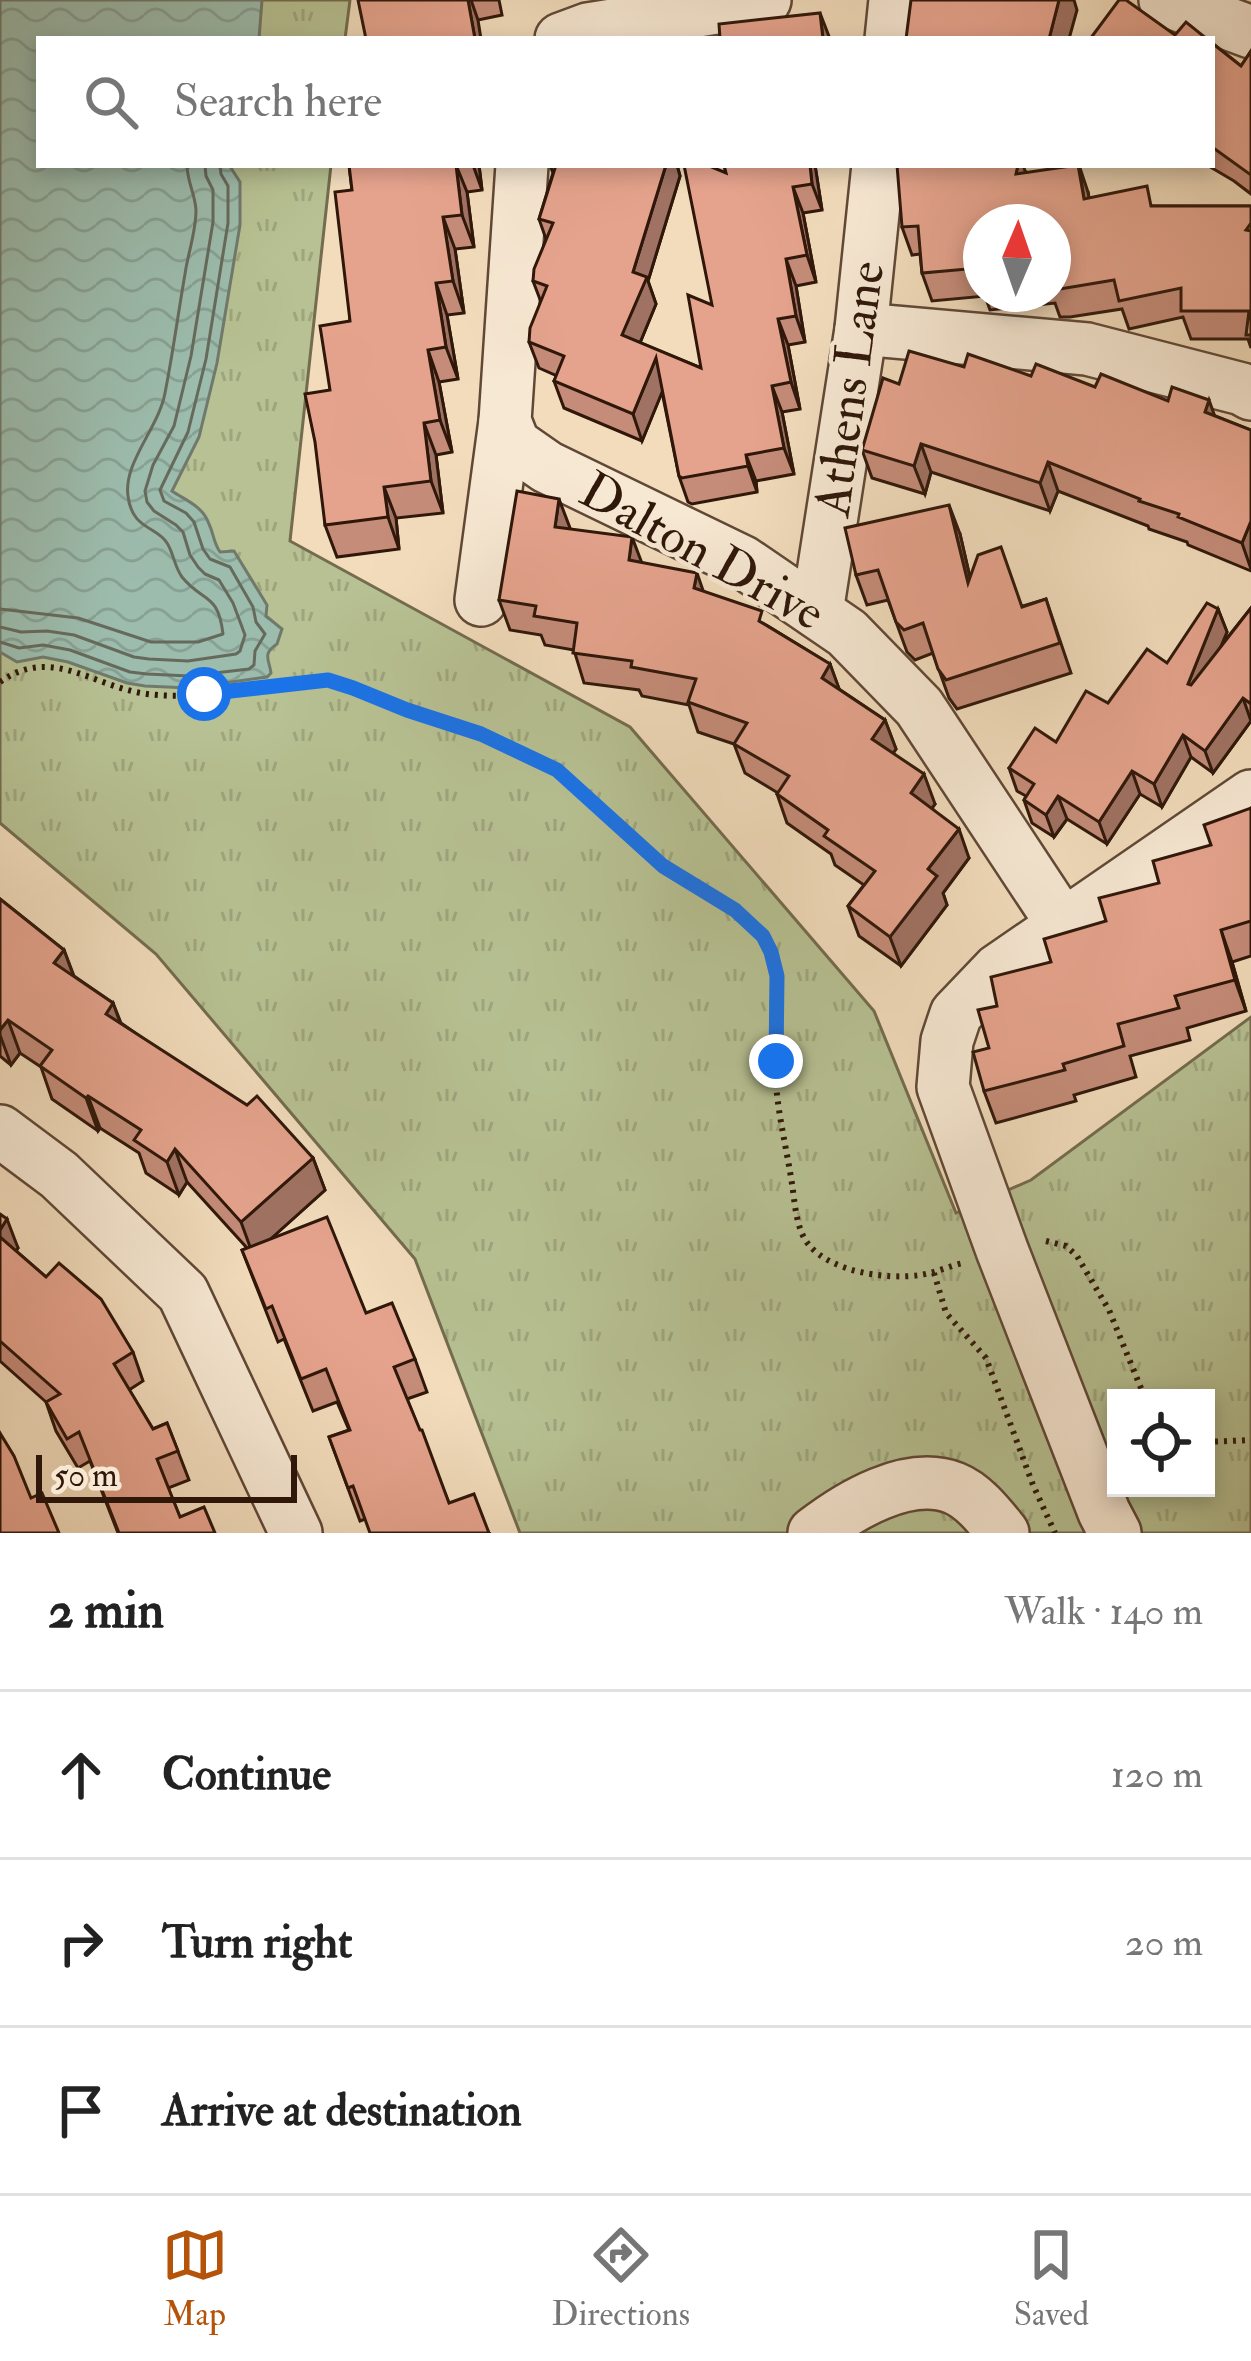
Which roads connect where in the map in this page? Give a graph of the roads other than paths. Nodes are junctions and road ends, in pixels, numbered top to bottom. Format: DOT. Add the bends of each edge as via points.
graph roads {
  1 [pos="765,0"];
  2 [pos="895,0"];
  3 [pos="1165,0"];
  4 [pos="559,25"];
  5 [pos="1251,32"];
  6 [pos="891,36"];
  7 [pos="522,168"];
  8 [pos="878,168"];
  9 [pos="862,329"];
  10 [pos="1251,394"];
  11 [pos="505,421"];
  12 [pos="481,601"];
  13 [pos="817,612"];
  14 [pos="1251,796"];
  15 [pos="1063,926"];
  16 [pos="0,1131"];
  17 [pos="988,1528"];
  18 [pos="296,1533"];
  19 [pos="814,1533"];
  20 [pos="1115,1533"];
  1 -- 4 [label="street" via="588,29"];
  2 -- 6 [label="street"];
  3 -- 5 [label="street"];
  7 -- 11 [label="street, Dalton Drive"];
  8 -- 9 [label="street, Athens Lane"];
  9 -- 10 [label="street" via="1087,350"];
  9 -- 13 [label="street, Athens Lane"];
  11 -- 12 [label="street, Dalton Drive"];
  11 -- 13 [label="street, Dalton Drive" via="514,444 547,467 743,562"];
  13 -- 15 [label="street, Dalton Drive" via="919,707"];
  14 -- 15 [label="street"];
  15 -- 20 [label="street" via="998,970 956,1014 943,1087"];
  16 -- 18 [label="street" via="59,1175 183,1293"];
  17 -- 19 [label="street" via="954,1488 925,1484 895,1488"];
}
